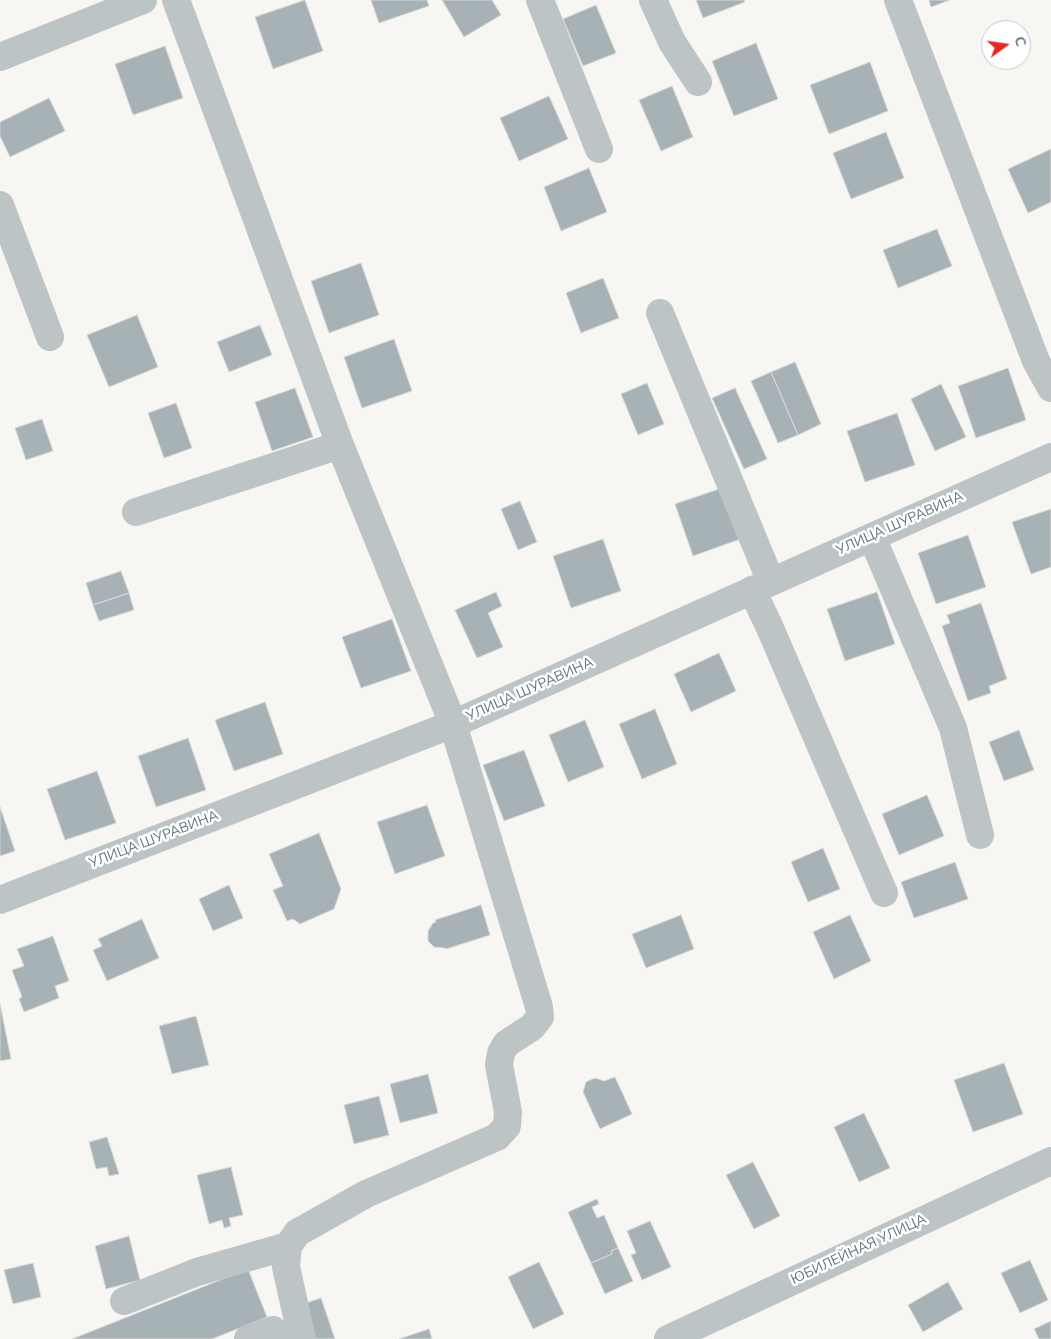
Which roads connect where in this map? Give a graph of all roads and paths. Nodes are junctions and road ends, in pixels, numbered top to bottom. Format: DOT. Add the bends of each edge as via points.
graph roads {
  1 [pos="143,0"];
  2 [pos="176,0"];
  3 [pos="540,0"];
  4 [pos="653,0"];
  5 [pos="898,0"];
  6 [pos="0,57"];
  7 [pos="698,82"];
  8 [pos="599,149"];
  9 [pos="0,205"];
  10 [pos="660,312"];
  11 [pos="50,337"];
  12 [pos="1051,388"];
  13 [pos="340,446"];
  14 [pos="1051,457"];
  15 [pos="136,512"];
  16 [pos="872,537"];
  17 [pos="762,586"];
  18 [pos="452,724"];
  19 [pos="980,835"];
  20 [pos="884,893"];
  21 [pos="0,900"];
  22 [pos="1051,1161"];
  23 [pos="288,1246"];
  24 [pos="124,1300"];
  25 [pos="248,1339"];
  26 [pos="276,1339"];
  27 [pos="302,1339"];
  28 [pos="668,1339"];
  1 -- 6 [label="street"];
  2 -- 13 [label="street"];
  3 -- 8 [label="street"];
  4 -- 7 [label="street" via="672,42"];
  5 -- 12 [label="street" via="1036,361"];
  9 -- 11 [label="street"];
  10 -- 17 [label="street"];
  13 -- 15 [label="street"];
  13 -- 18 [label="street"];
  14 -- 16 [label="street, УЛИЦА ШУРАВИНА"];
  16 -- 17 [label="street, УЛИЦА ШУРАВИНА"];
  16 -- 19 [label="street" via="953,728"];
  17 -- 18 [label="street, УЛИЦА ШУРАВИНА"];
  17 -- 20 [label="street" via="774,637"];
  18 -- 21 [label="street, УЛИЦА ШУРАВИНА"];
  18 -- 23 [label="street" via="539,1007 540,1017 536,1022 506,1044 501,1053 499,1065 508,1112 507,1126 497,1137 366,1194 297,1233"];
  22 -- 28 [label="street, ЮБИЛЕЙНАЯ УЛИЦА"];
  23 -- 24 [label="street" via="197,1272"];
  23 -- 27 [label="street" via="286,1267"];
  25 -- 26 [label="street" via="273,1330"];
}
